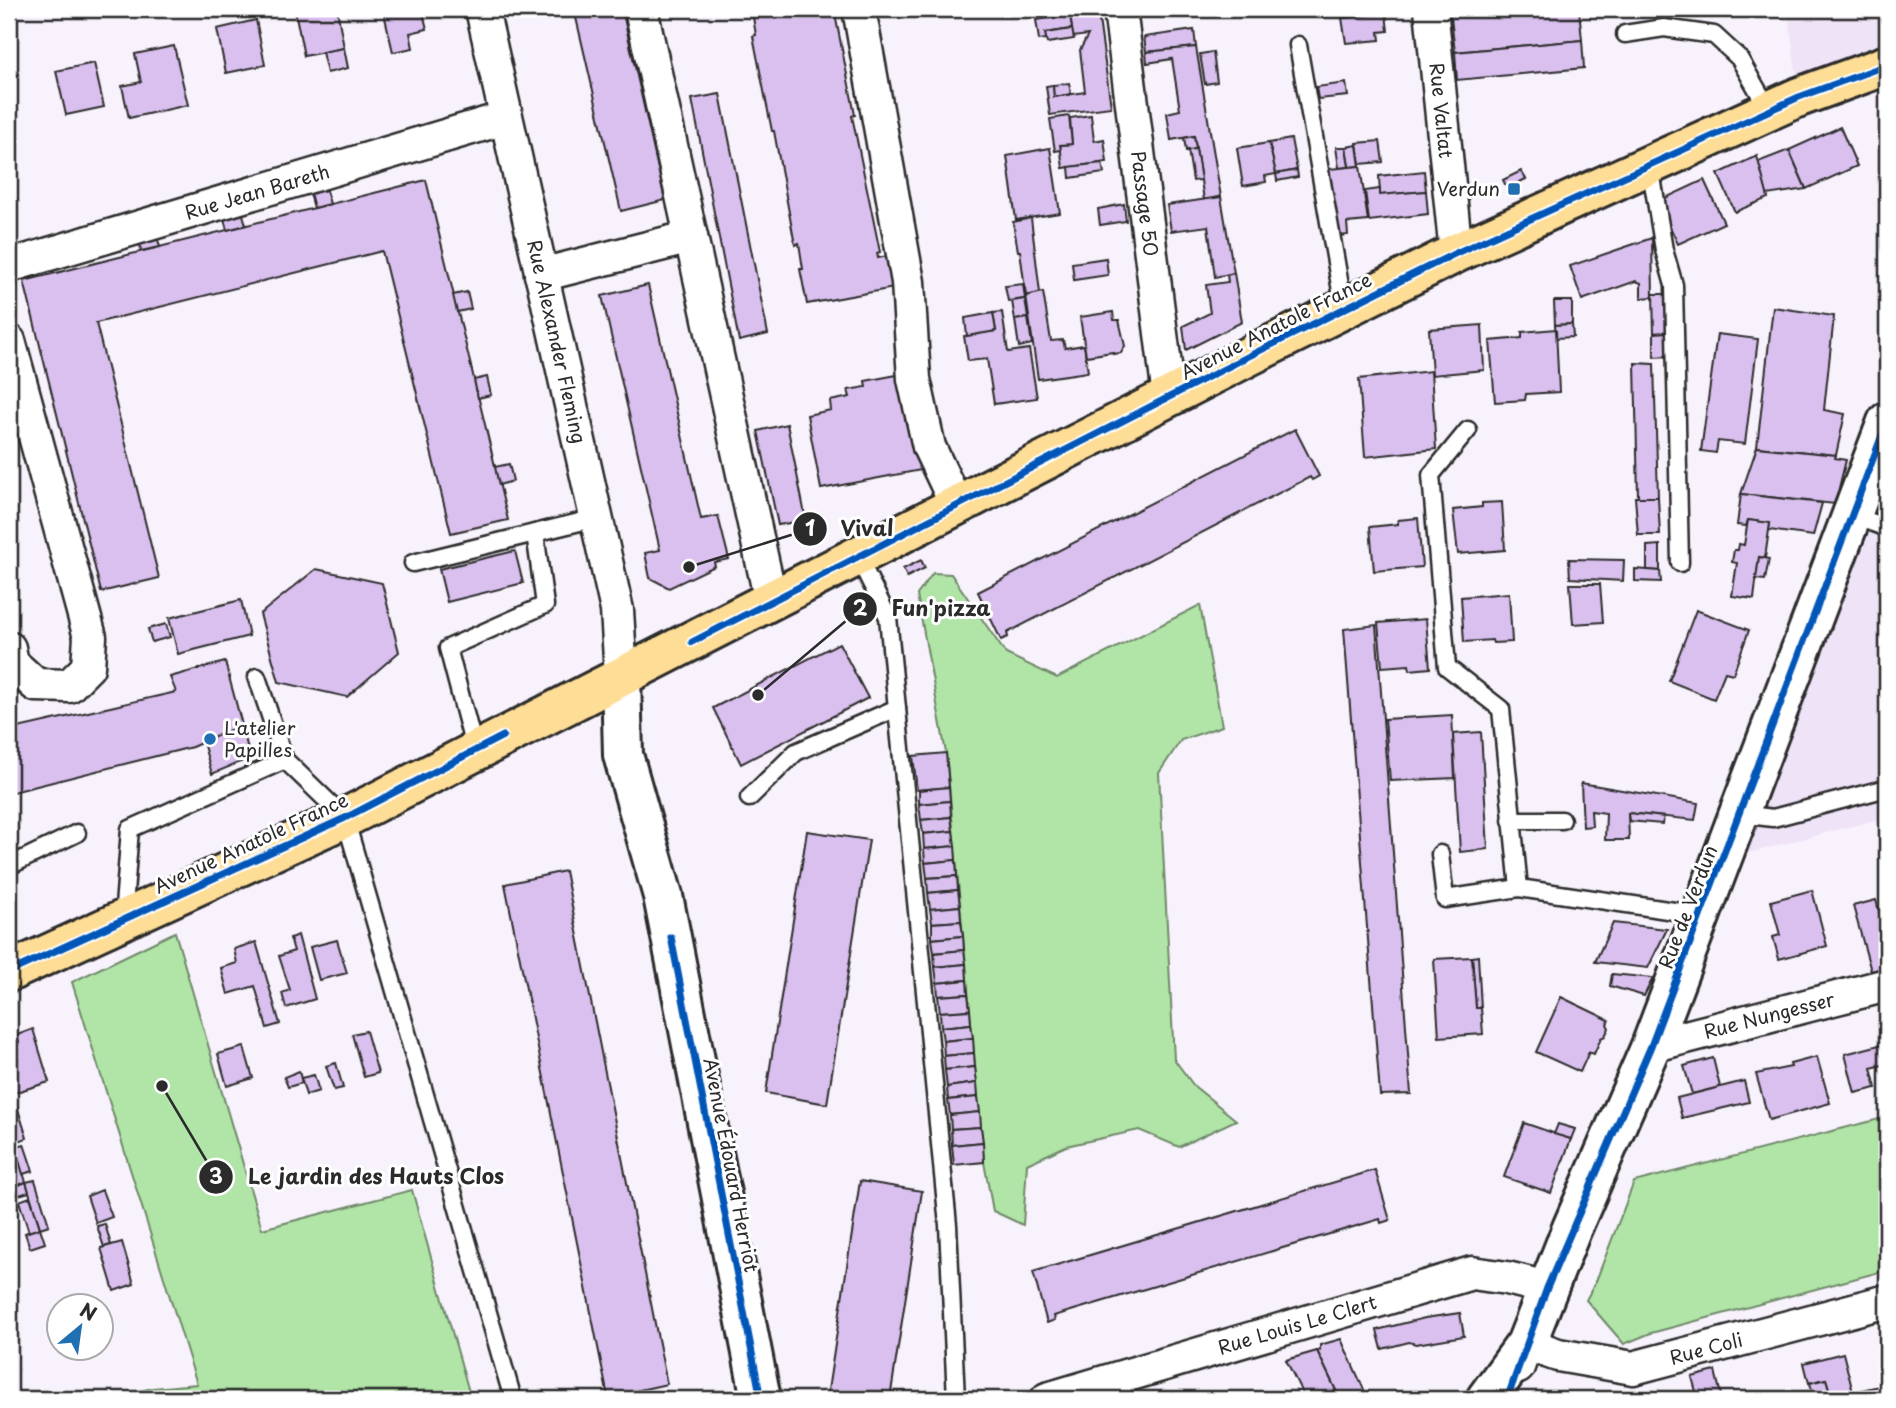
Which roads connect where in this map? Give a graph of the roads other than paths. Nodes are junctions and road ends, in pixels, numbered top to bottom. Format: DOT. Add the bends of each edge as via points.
graph roads {
  1 [pos="482,9"];
  2 [pos="641,9"];
  3 [pos="859,9"];
  4 [pos="1120,9"];
  5 [pos="1431,9"];
  6 [pos="1625,34"];
  7 [pos="1298,45"];
  8 [pos="1887,47"];
  9 [pos="1887,65"];
  10 [pos="1784,104"];
  11 [pos="505,118"];
  12 [pos="1650,165"];
  13 [pos="691,237"];
  14 [pos="1456,253"];
  15 [pos="9,266"];
  16 [pos="541,275"];
  17 [pos="1344,309"];
  18 [pos="9,341"];
  19 [pos="1169,397"];
  20 [pos="1887,422"];
  21 [pos="1468,430"];
  22 [pos="957,506"];
  23 [pos="1852,515"];
  24 [pos="596,518"];
  25 [pos="1887,528"];
  26 [pos="535,533"];
  27 [pos="858,557"];
  28 [pos="413,563"];
  29 [pos="1680,563"];
  30 [pos="771,601"];
  31 [pos="9,648"];
  32 [pos="621,676"];
  33 [pos="257,677"];
  34 [pos="897,708"];
  35 [pos="475,751"];
  36 [pos="285,760"];
  37 [pos="1887,788"];
  38 [pos="749,798"];
  39 [pos="1740,814"];
  40 [pos="345,818"];
  41 [pos="1511,820"];
  42 [pos="1562,820"];
  43 [pos="77,833"];
  44 [pos="1440,854"];
  45 [pos="9,866"];
  46 [pos="1519,888"];
  47 [pos="1701,915"];
  48 [pos="123,919"];
  49 [pos="9,972"];
  50 [pos="1887,985"];
  51 [pos="1651,1046"];
  52 [pos="1547,1288"];
  53 [pos="1887,1301"];
  54 [pos="1526,1344"];
  55 [pos="513,1399"];
  56 [pos="761,1399"];
  57 [pos="956,1399"];
  58 [pos="1047,1399"];
  59 [pos="1486,1399"];
  60 [pos="1507,1399"];
  1 -- 11 [label="street, Rue Alexander Fleming"];
  2 -- 13 [label="street"];
  3 -- 22 [label="street" via="908,282 914,379 929,447"];
  4 -- 19 [label="street, Passage 50"];
  5 -- 14 [label="street, Rue Valtat"];
  6 -- 10 [label="lane" via="1664,28 1714,35"];
  7 -- 17 [label="lane"];
  8 -- 10 [label="main road, Avenue Anatole France"];
  9 -- 10 [label="main road, Avenue Anatole France"];
  10 -- 12 [label="main road, Avenue Anatole France"];
  11 -- 15 [label="street, Rue Jean Bareth"];
  11 -- 16 [label="street, Rue Alexander Fleming"];
  12 -- 14 [label="main road, Avenue Anatole France"];
  12 -- 29 [label="lane" via="1674,285"];
  13 -- 16 [label="street"];
  13 -- 30 [label="street"];
  14 -- 17 [label="main road, Avenue Anatole France"];
  16 -- 24 [label="street, Rue Alexander Fleming"];
  17 -- 19 [label="main road, Avenue Anatole France"];
  18 -- 31 [label="street" via="90,637 88,667 69,686 36,685 12,663"];
  19 -- 22 [label="main road, Avenue Anatole France"];
  20 -- 23 [label="street, Rue de Verdun"];
  21 -- 41 [label="lane" via="1431,475 1447,667 1501,709"];
  22 -- 27 [label="main road, Avenue Anatole France"];
  23 -- 25 [label="lane"];
  23 -- 39 [label="street, Rue de Verdun"];
  24 -- 26 [label="lane"];
  24 -- 32 [label="street, Rue Alexander Fleming" via="617,610"];
  26 -- 28 [label="lane"];
  26 -- 35 [label="lane" via="545,605 448,649"];
  27 -- 30 [label="main road, Avenue Anatole France"];
  27 -- 34 [label="lane" via="888,617"];
  30 -- 32 [label="main road, Avenue Anatole France"];
  32 -- 35 [label="main road, Avenue Anatole France"];
  32 -- 56 [label="street, Avenue Édouard Herriot" via="623,755 663,896"];
  33 -- 36 [label="lane"];
  34 -- 38 [label="lane" via="796,752"];
  34 -- 57 [label="lane" via="948,1225"];
  35 -- 40 [label="main road, Avenue Anatole France"];
  36 -- 40 [label="lane"];
  36 -- 48 [label="lane" via="130,829"];
  37 -- 39 [label="lane" via="1773,818"];
  39 -- 47 [label="street, Rue de Verdun"];
  40 -- 48 [label="main road, Avenue Anatole France"];
  40 -- 55 [label="lane"];
  41 -- 42 [label="lane"];
  41 -- 46 [label="lane"];
  43 -- 45 [label="lane"];
  44 -- 46 [label="lane" via="1445,899"];
  46 -- 47 [label="lane"];
  47 -- 51 [label="street, Rue de Verdun"];
  48 -- 49 [label="main road, Avenue Anatole France"];
  50 -- 51 [label="street, Rue Nungesser"];
  51 -- 52 [label="street, Rue de Verdun"];
  52 -- 54 [label="street, Rue de Verdun"];
  52 -- 58 [label="street, Rue Louis Le Clert" via="1472,1273"];
  53 -- 54 [label="street, Rue Coli" via="1633,1368 1558,1355"];
  54 -- 59 [label="street"];
  54 -- 60 [label="street, Rue de Verdun"];
}
